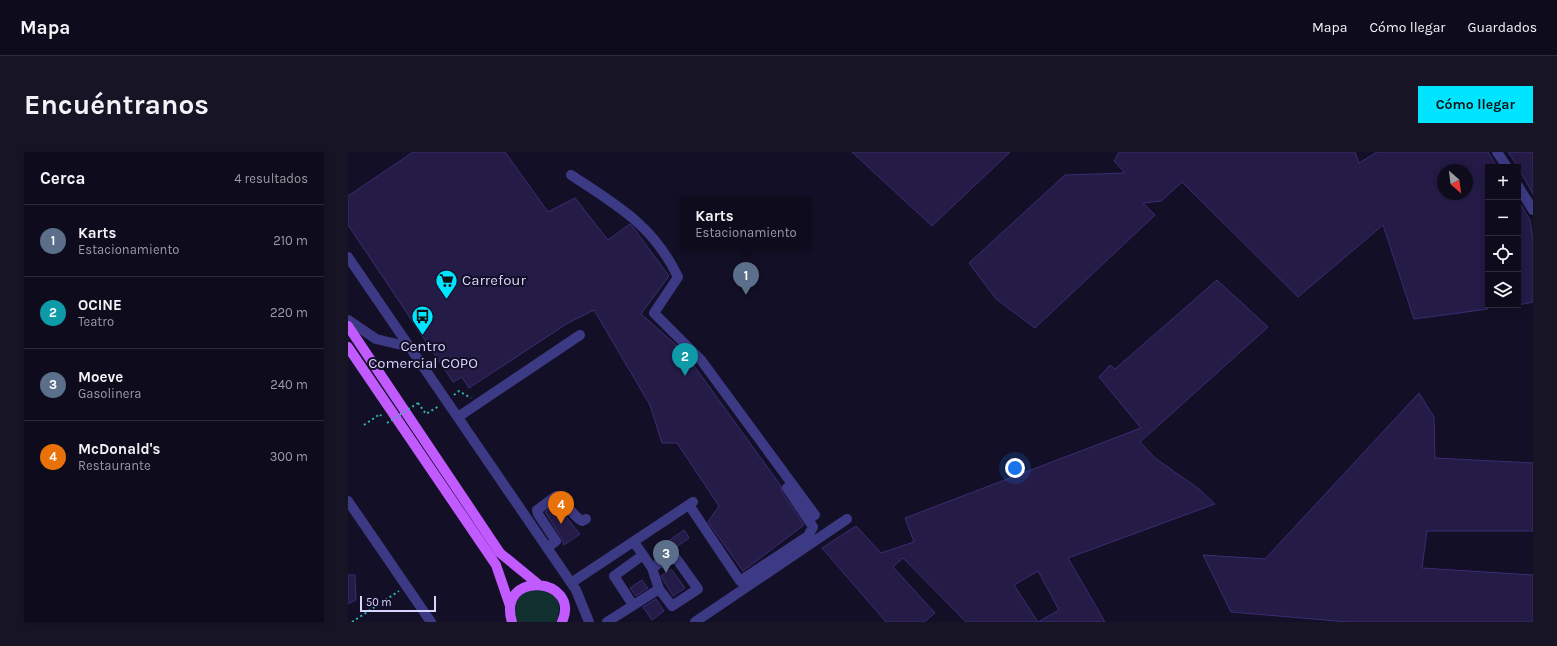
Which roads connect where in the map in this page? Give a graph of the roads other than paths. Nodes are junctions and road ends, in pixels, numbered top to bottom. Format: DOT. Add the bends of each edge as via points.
graph roads {
  1 [pos="1498,152"];
  2 [pos="1505,164"];
  3 [pos="571,175"];
  4 [pos="1521,191"];
  5 [pos="1533,210"];
  6 [pos="348,257"];
  7 [pos="348,320"];
  8 [pos="348,326"];
  9 [pos="580,335"];
  10 [pos="348,346"];
  11 [pos="410,347"];
  12 [pos="458,417"];
  13 [pos="758,439"];
  14 [pos="348,501"];
  15 [pos="810,518"];
  16 [pos="586,519"];
  17 [pos="847,519"];
  18 [pos="634,542"];
  19 [pos="547,548"];
  20 [pos="643,555"];
  21 [pos="652,568"];
  22 [pos="572,583"];
  23 [pos="538,584"];
  24 [pos="659,589"];
  25 [pos="633,605"];
  26 [pos="510,606"];
  27 [pos="563,621"];
  28 [pos="431,622"];
  29 [pos="512,622"];
  30 [pos="588,622"];
  31 [pos="607,622"];
  32 [pos="695,622"];
  1 -- 2 [label="street"];
  3 -- 13 [label="street" via="616,204 642,225 668,256 678,277 654,313 701,360"];
  4 -- 5 [label="street"];
  6 -- 11 [label="street"];
  7 -- 11 [label="street" via="376,339"];
  8 -- 23 [label="main road" via="500,553"];
  9 -- 12 [label="street"];
  10 -- 26 [label="main road" via="496,565"];
  11 -- 12 [label="street"];
  12 -- 19 [label="street"];
  13 -- 15 [label="street" via="815,515"];
  13 -- 18 [label="street" via="757,443 813,527 808,536 740,581 691,503"];
  14 -- 28 [label="street"];
  16 -- 19 [label="street" via="582,521 572,515 560,497 556,496 540,506 538,514 556,541"];
  17 -- 32 [label="street"];
  18 -- 20 [label="street"];
  18 -- 22 [label="street"];
  19 -- 22 [label="street"];
  20 -- 21 [label="street"];
  20 -- 25 [label="street" via="614,576"];
  21 -- 24 [label="street"];
  21 -- 24 [label="street" via="673,554 698,589 672,606"];
  22 -- 30 [label="street"];
  23 -- 26 [label="main road" via="528,585 520,590"];
  23 -- 27 [label="main road" via="553,589 559,595 564,606"];
  24 -- 25 [label="street"];
  25 -- 31 [label="street"];
  26 -- 29 [label="main road"];
}
